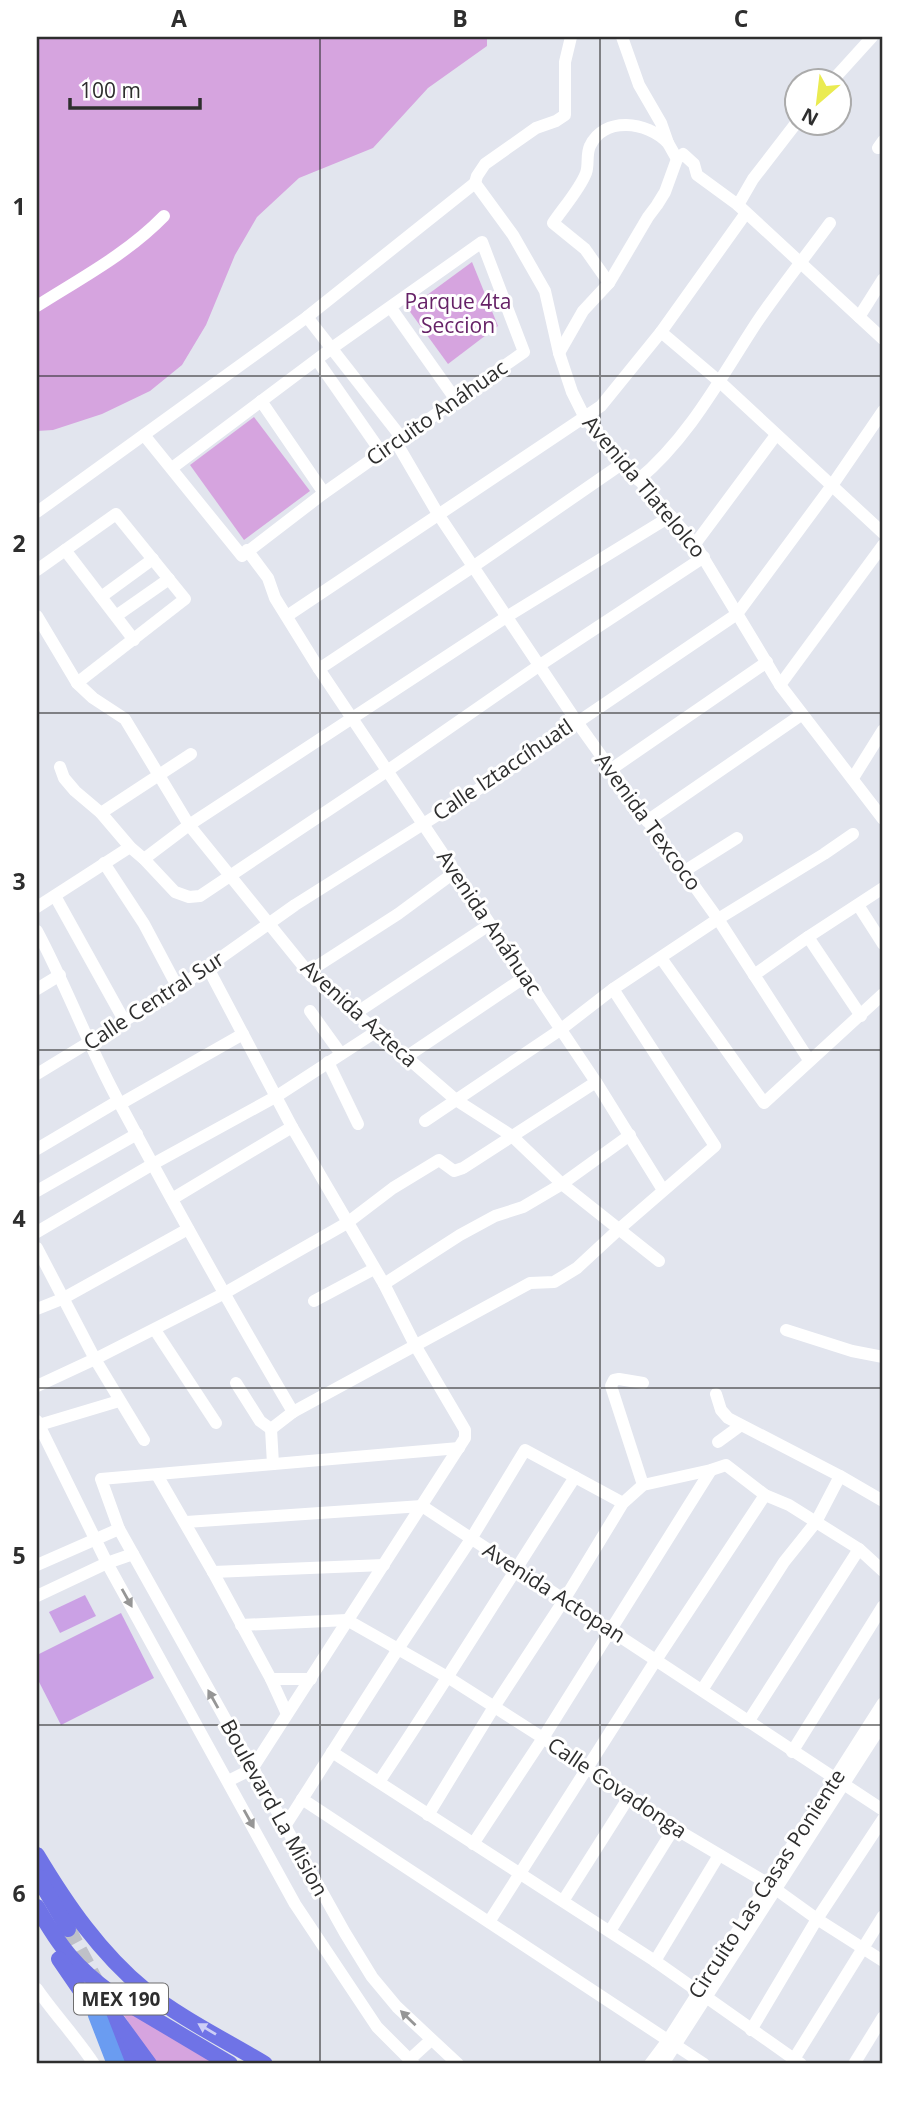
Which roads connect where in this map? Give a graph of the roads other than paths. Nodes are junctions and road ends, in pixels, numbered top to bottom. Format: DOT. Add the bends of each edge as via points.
graph roads {
  1 [pos="572,37"];
  2 [pos="622,37"];
  3 [pos="872,37"];
  4 [pos="846,66"];
  5 [pos="786,136"];
  6 [pos="668,143"];
  7 [pos="677,159"];
  8 [pos="475,183"];
  9 [pos="742,209"];
  10 [pos="164,216"];
  11 [pos="830,223"];
  12 [pos="801,264"];
  13 [pos="883,279"];
  14 [pos="609,283"];
  15 [pos="37,306"];
  16 [pos="391,308"];
  17 [pos="307,317"];
  18 [pos="859,317"];
  19 [pos="662,332"];
  20 [pos="883,339"];
  21 [pos="332,348"];
  22 [pos="559,353"];
  23 [pos="317,360"];
  24 [pos="720,382"];
  25 [pos="456,400"];
  26 [pos="261,401"];
  27 [pos="883,411"];
  28 [pos="585,418"];
  29 [pos="144,435"];
  30 [pos="776,435"];
  31 [pos="398,440"];
  32 [pos="381,452"];
  33 [pos="623,463"];
  34 [pos="172,468"];
  35 [pos="638,480"];
  36 [pos="832,484"];
  37 [pos="324,493"];
  38 [pos="37,512"];
  39 [pos="438,514"];
  40 [pos="671,516"];
  41 [pos="883,533"];
  42 [pos="695,544"];
  43 [pos="883,545"];
  44 [pos="65,550"];
  45 [pos="247,550"];
  46 [pos="704,557"];
  47 [pos="153,559"];
  48 [pos="474,566"];
  49 [pos="37,570"];
  50 [pos="169,579"];
  51 [pos="101,597"];
  52 [pos="737,614"];
  53 [pos="287,615"];
  54 [pos="37,616"];
  55 [pos="508,616"];
  56 [pos="116,617"];
  57 [pos="134,640"];
  58 [pos="767,663"];
  59 [pos="540,665"];
  60 [pos="319,669"];
  61 [pos="77,683"];
  62 [pos="780,685"];
  63 [pos="802,715"];
  64 [pos="352,720"];
  65 [pos="577,722"];
  66 [pos="883,730"];
  67 [pos="191,754"];
  68 [pos="60,767"];
  69 [pos="610,770"];
  70 [pos="387,771"];
  71 [pos="159,776"];
  72 [pos="853,778"];
  73 [pos="101,813"];
  74 [pos="882,813"];
  75 [pos="648,821"];
  76 [pos="423,823"];
  77 [pos="189,825"];
  78 [pos="853,834"];
  79 [pos="737,838"];
  80 [pos="130,848"];
  81 [pos="144,859"];
  82 [pos="104,863"];
  83 [pos="455,872"];
  84 [pos="683,872"];
  85 [pos="230,874"];
  86 [pos="883,888"];
  87 [pos="54,896"];
  88 [pos="858,905"];
  89 [pos="37,907"];
  90 [pos="718,919"];
  91 [pos="268,925"];
  92 [pos="489,925"];
  93 [pos="37,931"];
  94 [pos="808,937"];
  95 [pos="883,944"];
  96 [pos="661,958"];
  97 [pos="208,968"];
  98 [pos="308,972"];
  99 [pos="60,975"];
  100 [pos="754,975"];
  101 [pos="525,977"];
  102 [pos="178,988"];
  103 [pos="37,989"];
  104 [pos="613,989"];
  105 [pos="883,994"];
  106 [pos="310,1011"];
  107 [pos="356,1013"];
  108 [pos="861,1016"];
  109 [pos="125,1022"];
  110 [pos="560,1030"];
  111 [pos="377,1031"];
  112 [pos="243,1034"];
  113 [pos="90,1042"];
  114 [pos="341,1054"];
  115 [pos="406,1057"];
  116 [pos="809,1060"];
  117 [pos="328,1062"];
  118 [pos="37,1073"];
  119 [pos="596,1082"];
  120 [pos="277,1096"];
  121 [pos="456,1100"];
  122 [pos="119,1102"];
  123 [pos="425,1121"];
  124 [pos="358,1124"];
  125 [pos="292,1127"];
  126 [pos="137,1134"];
  127 [pos="630,1135"];
  128 [pos="512,1136"];
  129 [pos="37,1149"];
  130 [pos="153,1164"];
  131 [pos="562,1184"];
  132 [pos="663,1190"];
  133 [pos="37,1191"];
  134 [pos="172,1199"];
  135 [pos="347,1223"];
  136 [pos="188,1229"];
  137 [pos="618,1230"];
  138 [pos="37,1232"];
  139 [pos="37,1248"];
  140 [pos="659,1261"];
  141 [pos="374,1269"];
  142 [pos="384,1284"];
  143 [pos="223,1294"];
  144 [pos="62,1299"];
  145 [pos="314,1301"];
  146 [pos="37,1309"];
  147 [pos="155,1330"];
  148 [pos="786,1330"];
  149 [pos="415,1345"];
  150 [pos="883,1357"];
  151 [pos="95,1359"];
  152 [pos="643,1382"];
  153 [pos="236,1383"];
  154 [pos="37,1386"];
  155 [pos="716,1394"];
  156 [pos="119,1401"];
  157 [pos="293,1412"];
  158 [pos="38,1423"];
  159 [pos="216,1423"];
  160 [pos="740,1426"];
  161 [pos="271,1429"];
  162 [pos="144,1440"];
  163 [pos="718,1442"];
  164 [pos="458,1448"];
  165 [pos="273,1464"];
  166 [pos="711,1470"];
  167 [pos="157,1475"];
  168 [pos="840,1476"];
  169 [pos="575,1477"];
  170 [pos="643,1485"];
  171 [pos="765,1495"];
  172 [pos="883,1501"];
  173 [pos="623,1503"];
  174 [pos="422,1506"];
  175 [pos="186,1522"];
  176 [pos="816,1522"];
  177 [pos="119,1529"];
  178 [pos="95,1538"];
  179 [pos="471,1539"];
  180 [pos="859,1549"];
  181 [pos="133,1554"];
  182 [pos="107,1563"];
  183 [pos="37,1565"];
  184 [pos="384,1566"];
  185 [pos="515,1569"];
  186 [pos="883,1571"];
  187 [pos="214,1572"];
  188 [pos="37,1596"];
  189 [pos="564,1600"];
  190 [pos="883,1606"];
  191 [pos="347,1620"];
  192 [pos="241,1625"];
  193 [pos="611,1630"];
  194 [pos="398,1649"];
  195 [pos="656,1660"];
  196 [pos="449,1678"];
  197 [pos="271,1679"];
  198 [pos="311,1679"];
  199 [pos="702,1690"];
  200 [pos="883,1703"];
  201 [pos="494,1707"];
  202 [pos="287,1714"];
  203 [pos="748,1722"];
  204 [pos="883,1723"];
  205 [pos="543,1738"];
  206 [pos="873,1740"];
  207 [pos="332,1752"];
  208 [pos="792,1752"];
  209 [pos="252,1769"];
  210 [pos="587,1769"];
  211 [pos="840,1780"];
  212 [pos="228,1781"];
  213 [pos="379,1782"];
  214 [pos="629,1797"];
  215 [pos="302,1800"];
  216 [pos="883,1810"];
  217 [pos="428,1815"];
  218 [pos="883,1819"];
  219 [pos="285,1826"];
  220 [pos="674,1828"];
  221 [pos="472,1844"];
  222 [pos="37,1855"];
  223 [pos="719,1855"];
  224 [pos="520,1874"];
  225 [pos="37,1875"];
  226 [pos="771,1886"];
  227 [pos="563,1901"];
  228 [pos="37,1908"];
  229 [pos="883,1916"];
  230 [pos="817,1919"];
  231 [pos="489,1922"];
  232 [pos="37,1924"];
  233 [pos="68,1929"];
  234 [pos="610,1931"];
  235 [pos="862,1948"];
  236 [pos="655,1961"];
  237 [pos="883,1961"];
  238 [pos="37,1989"];
  239 [pos="702,1995"];
  240 [pos="106,2016"];
  241 [pos="883,2017"];
  242 [pos="751,2030"];
  243 [pos="430,2040"];
  244 [pos="672,2042"];
  245 [pos="411,2062"];
  246 [pos="797,2062"];
  247 [pos="94,2064"];
  248 [pos="116,2064"];
  249 [pos="131,2064"];
  250 [pos="149,2064"];
  251 [pos="230,2064"];
  252 [pos="265,2064"];
  253 [pos="458,2064"];
  254 [pos="650,2064"];
  255 [pos="663,2064"];
  256 [pos="704,2064"];
  257 [pos="854,2064"];
  1 -- 8 [label="street" via="565,62 565,115 536,128 485,164"];
  2 -- 6 [label="street" via="639,85"];
  3 -- 4 [label="street"];
  5 -- 9 [label="street" via="753,179"];
  6 -- 7 [label="street"];
  6 -- 14 [label="street" via="660,134 634,126 614,125 601,131 588,149 586,173 553,223 585,249"];
  7 -- 9 [label="street" via="687,156 697,175"];
  7 -- 14 [label="street" via="665,192"];
  8 -- 17 [label="street"];
  8 -- 22 [label="street, Avenida Tlatelolco" via="513,235 545,291"];
  9 -- 12 [label="street"];
  9 -- 19 [label="street"];
  10 -- 15 [label="street" via="131,247"];
  11 -- 12 [label="street"];
  12 -- 18 [label="street"];
  12 -- 24 [label="street"];
  13 -- 18 [label="street"];
  14 -- 22 [label="street" via="583,311"];
  16 -- 21 [label="street, Circuito Anáhuac"];
  16 -- 25 [label="street"];
  16 -- 25 [label="street, Circuito Anáhuac" via="482,243 524,352"];
  17 -- 21 [label="street, Avenida Texcoco"];
  17 -- 29 [label="street"];
  18 -- 20 [label="street"];
  19 -- 24 [label="street"];
  19 -- 28 [label="street" via="601,407"];
  21 -- 23 [label="street, Circuito Anáhuac"];
  21 -- 31 [label="street, Avenida Texcoco"];
  22 -- 28 [label="street, Avenida Tlatelolco"];
  23 -- 26 [label="street, Circuito Anáhuac"];
  23 -- 32 [label="street"];
  24 -- 30 [label="street"];
  24 -- 35 [label="street" via="677,441"];
  25 -- 31 [label="street, Circuito Anáhuac"];
  26 -- 34 [label="street, Circuito Anáhuac"];
  26 -- 37 [label="street"];
  27 -- 36 [label="street, Calle Iztaccíhuatl"];
  28 -- 33 [label="street, Avenida Tlatelolco"];
  28 -- 39 [label="street"];
  29 -- 34 [label="street"];
  29 -- 38 [label="street"];
  30 -- 36 [label="street"];
  30 -- 42 [label="street"];
  31 -- 32 [label="street, Circuito Anáhuac"];
  31 -- 39 [label="street, Avenida Texcoco"];
  32 -- 37 [label="street, Circuito Anáhuac"];
  33 -- 35 [label="street, Avenida Tlatelolco"];
  33 -- 48 [label="street"];
  34 -- 45 [label="street" via="242,556"];
  35 -- 40 [label="street, Avenida Tlatelolco"];
  36 -- 41 [label="street"];
  36 -- 52 [label="street, Calle Iztaccíhuatl"];
  37 -- 45 [label="street, Circuito Anáhuac"];
  39 -- 48 [label="street, Avenida Texcoco"];
  39 -- 53 [label="street"];
  40 -- 42 [label="street, Avenida Tlatelolco"];
  40 -- 55 [label="street"];
  42 -- 46 [label="street, Avenida Tlatelolco"];
  43 -- 62 [label="street"];
  44 -- 47 [label="street" via="116,514"];
  44 -- 49 [label="street"];
  44 -- 51 [label="street"];
  45 -- 53 [label="street, Avenida Anáhuac"];
  46 -- 52 [label="street, Avenida Tlatelolco"];
  46 -- 59 [label="street"];
  47 -- 50 [label="street"];
  47 -- 51 [label="street"];
  48 -- 55 [label="street, Avenida Texcoco"];
  48 -- 60 [label="street"];
  50 -- 56 [label="street"];
  50 -- 57 [label="street" via="185,599"];
  51 -- 56 [label="street"];
  52 -- 58 [label="street, Avenida Tlatelolco"];
  52 -- 65 [label="street, Calle Iztaccíhuatl"];
  53 -- 60 [label="street, Avenida Anáhuac"];
  54 -- 61 [label="street"];
  55 -- 59 [label="street, Avenida Texcoco"];
  55 -- 64 [label="street"];
  56 -- 57 [label="street"];
  57 -- 61 [label="street"];
  58 -- 62 [label="street, Avenida Tlatelolco"];
  58 -- 69 [label="street"];
  59 -- 65 [label="street, Avenida Texcoco"];
  59 -- 70 [label="street"];
  60 -- 64 [label="street, Avenida Anáhuac"];
  61 -- 71 [label="street, Avenida Azteca" via="125,719"];
  62 -- 63 [label="street, Avenida Tlatelolco"];
  63 -- 72 [label="street, Avenida Tlatelolco"];
  63 -- 75 [label="street"];
  64 -- 70 [label="street, Avenida Anáhuac"];
  64 -- 77 [label="street"];
  65 -- 69 [label="street, Avenida Texcoco"];
  65 -- 76 [label="street, Calle Iztaccíhuatl"];
  66 -- 72 [label="street"];
  67 -- 71 [label="street"];
  68 -- 73 [label="street" via="64,778"];
  69 -- 75 [label="street, Avenida Texcoco"];
  70 -- 76 [label="street, Avenida Anáhuac"];
  70 -- 85 [label="street"];
  71 -- 73 [label="street"];
  71 -- 77 [label="street, Avenida Azteca"];
  72 -- 74 [label="street, Avenida Tlatelolco"];
  73 -- 80 [label="street"];
  75 -- 84 [label="street, Avenida Texcoco"];
  76 -- 83 [label="street, Avenida Anáhuac"];
  76 -- 91 [label="street, Calle Iztaccíhuatl"];
  77 -- 81 [label="street"];
  77 -- 85 [label="street, Avenida Azteca"];
  78 -- 90 [label="street"];
  79 -- 84 [label="street"];
  80 -- 81 [label="street"];
  80 -- 82 [label="street"];
  81 -- 85 [label="street" via="175,892 189,897 200,897"];
  82 -- 87 [label="street"];
  82 -- 102 [label="street"];
  83 -- 92 [label="street, Avenida Anáhuac"];
  83 -- 98 [label="street"];
  84 -- 90 [label="street, Avenida Texcoco"];
  85 -- 91 [label="street, Avenida Azteca"];
  86 -- 88 [label="street"];
  87 -- 89 [label="street"];
  87 -- 109 [label="street"];
  88 -- 94 [label="street"];
  88 -- 95 [label="street"];
  90 -- 96 [label="street"];
  90 -- 100 [label="street, Avenida Texcoco"];
  91 -- 97 [label="street, Calle Central Sur"];
  91 -- 98 [label="street, Avenida Azteca"];
  92 -- 101 [label="street, Avenida Anáhuac"];
  92 -- 107 [label="street"];
  93 -- 99 [label="street"];
  94 -- 100 [label="street"];
  94 -- 108 [label="street"];
  96 -- 104 [label="street"];
  96 -- 116 [label="street" via="764,1103"];
  97 -- 102 [label="street, Calle Central Sur"];
  97 -- 112 [label="street"];
  98 -- 107 [label="street, Avenida Azteca"];
  99 -- 103 [label="street"];
  99 -- 113 [label="street"];
  100 -- 116 [label="street, Avenida Texcoco"];
  101 -- 110 [label="street, Avenida Anáhuac"];
  101 -- 115 [label="street"];
  102 -- 109 [label="street, Calle Central Sur"];
  104 -- 110 [label="street"];
  104 -- 132 [label="street" via="715,1146"];
  105 -- 108 [label="street"];
  106 -- 114 [label="street"];
  107 -- 111 [label="street, Avenida Azteca"];
  108 -- 116 [label="street"];
  109 -- 113 [label="street, Calle Central Sur"];
  110 -- 119 [label="street, Avenida Anáhuac"];
  110 -- 121 [label="street"];
  111 -- 114 [label="street"];
  111 -- 115 [label="street, Avenida Azteca"];
  112 -- 120 [label="street"];
  112 -- 122 [label="street"];
  113 -- 118 [label="street, Calle Central Sur"];
  113 -- 122 [label="street"];
  114 -- 117 [label="street"];
  115 -- 121 [label="street, Avenida Azteca"];
  117 -- 120 [label="street"];
  117 -- 124 [label="street"];
  119 -- 127 [label="street, Avenida Anáhuac"];
  119 -- 128 [label="street"];
  120 -- 125 [label="street"];
  120 -- 130 [label="street"];
  121 -- 123 [label="street"];
  121 -- 128 [label="street, Avenida Azteca"];
  122 -- 126 [label="street"];
  122 -- 129 [label="street"];
  125 -- 134 [label="street"];
  125 -- 135 [label="street"];
  126 -- 130 [label="street"];
  126 -- 133 [label="street"];
  127 -- 131 [label="street"];
  127 -- 132 [label="street, Avenida Anáhuac"];
  128 -- 131 [label="street, Avenida Azteca"];
  128 -- 135 [label="street" via="454,1171 439,1160"];
  130 -- 134 [label="street"];
  130 -- 138 [label="street"];
  131 -- 137 [label="street, Avenida Azteca"];
  131 -- 142 [label="street" via="460,1235"];
  132 -- 137 [label="street"];
  134 -- 136 [label="street"];
  135 -- 141 [label="street"];
  135 -- 143 [label="street"];
  136 -- 143 [label="street"];
  136 -- 144 [label="street"];
  137 -- 140 [label="street, Avenida Azteca"];
  137 -- 149 [label="street" via="577,1268 554,1282 530,1283"];
  139 -- 144 [label="street"];
  141 -- 142 [label="street"];
  141 -- 145 [label="street"];
  142 -- 149 [label="street"];
  143 -- 147 [label="street"];
  143 -- 157 [label="street"];
  144 -- 146 [label="street"];
  144 -- 151 [label="street"];
  147 -- 151 [label="street"];
  147 -- 159 [label="street"];
  148 -- 150 [label="street"];
  149 -- 157 [label="street"];
  149 -- 164 [label="street" via="465,1430"];
  151 -- 154 [label="street"];
  151 -- 156 [label="street"];
  152 -- 170 [label="street" via="620,1378 611,1386"];
  153 -- 161 [label="street" via="260,1421"];
  155 -- 160 [label="street" via="721,1410"];
  156 -- 158 [label="street"];
  156 -- 162 [label="street"];
  157 -- 161 [label="street"];
  158 -- 178 [label="street, Boulevard La Mision"];
  160 -- 163 [label="street"];
  160 -- 168 [label="street"];
  161 -- 165 [label="street"];
  164 -- 165 [label="street"];
  164 -- 174 [label="street"];
  165 -- 167 [label="street"];
  166 -- 170 [label="street"];
  166 -- 171 [label="street" via="726,1465"];
  166 -- 193 [label="street"];
  167 -- 175 [label="street"];
  167 -- 177 [label="street, Boulevard La Mision" via="101,1479"];
  168 -- 172 [label="street"];
  168 -- 176 [label="street"];
  169 -- 173 [label="street"];
  169 -- 179 [label="street" via="525,1450"];
  169 -- 185 [label="street"];
  170 -- 173 [label="street"];
  171 -- 176 [label="street"];
  171 -- 195 [label="street"];
  173 -- 189 [label="street"];
  174 -- 175 [label="street"];
  174 -- 179 [label="street, Avenida Actopan"];
  174 -- 184 [label="street"];
  175 -- 187 [label="street"];
  176 -- 180 [label="street"];
  176 -- 199 [label="street" via="784,1562"];
  177 -- 178 [label="street"];
  177 -- 181 [label="street, Boulevard La Mision"];
  178 -- 182 [label="street, Boulevard La Mision"];
  178 -- 183 [label="street"];
  179 -- 185 [label="street, Avenida Actopan"];
  179 -- 194 [label="street"];
  180 -- 186 [label="street"];
  180 -- 203 [label="street"];
  181 -- 182 [label="street"];
  209 -- 181 [label="street, Boulevard La Mision, one-way"];
  182 -- 188 [label="street"];
  182 -- 212 [label="street, Boulevard La Mision, one-way"];
  184 -- 187 [label="street"];
  184 -- 191 [label="street"];
  185 -- 189 [label="street, Avenida Actopan"];
  185 -- 196 [label="street"];
  187 -- 192 [label="street"];
  189 -- 193 [label="street, Avenida Actopan"];
  189 -- 201 [label="street"];
  190 -- 208 [label="street"];
  191 -- 192 [label="street"];
  191 -- 194 [label="street, Calle Covadonga"];
  191 -- 198 [label="street"];
  192 -- 197 [label="street"];
  193 -- 195 [label="street, Avenida Actopan"];
  193 -- 205 [label="street"];
  194 -- 196 [label="street, Calle Covadonga"];
  194 -- 207 [label="street"];
  195 -- 199 [label="street, Avenida Actopan"];
  195 -- 210 [label="street"];
  196 -- 201 [label="street, Calle Covadonga"];
  196 -- 213 [label="street"];
  197 -- 198 [label="street"];
  197 -- 202 [label="street"];
  198 -- 202 [label="street"];
  199 -- 203 [label="street, Avenida Actopan"];
  200 -- 206 [label="street, Circuito Las Casas Poniente"];
  201 -- 205 [label="street, Calle Covadonga"];
  201 -- 217 [label="street"];
  202 -- 209 [label="street"];
  203 -- 208 [label="street, Avenida Actopan"];
  204 -- 206 [label="street, Circuito Las Casas Poniente"];
  205 -- 210 [label="street, Calle Covadonga"];
  205 -- 221 [label="street"];
  206 -- 211 [label="street, Circuito Las Casas Poniente"];
  207 -- 213 [label="street"];
  207 -- 215 [label="street"];
  208 -- 211 [label="street, Avenida Actopan"];
  209 -- 212 [label="street"];
  209 -- 219 [label="street, Boulevard La Mision"];
  210 -- 214 [label="street, Calle Covadonga"];
  210 -- 224 [label="street"];
  211 -- 216 [label="street, Avenida Actopan"];
  211 -- 226 [label="street, Circuito Las Casas Poniente"];
  212 -- 245 [label="street, Boulevard La Mision, one-way" via="295,1905 377,2027"];
  213 -- 217 [label="street"];
  214 -- 220 [label="street, Calle Covadonga"];
  214 -- 227 [label="street"];
  215 -- 219 [label="street"];
  215 -- 231 [label="street"];
  217 -- 221 [label="street"];
  218 -- 230 [label="street"];
  243 -- 219 [label="street, Boulevard La Mision, one-way" via="372,1977"];
  220 -- 223 [label="street, Calle Covadonga"];
  220 -- 234 [label="street"];
  221 -- 224 [label="street"];
  252 -- 222 [label="main road, one-way" via="171,2008 124,1971 78,1919"];
  223 -- 226 [label="street, Calle Covadonga"];
  223 -- 236 [label="street"];
  224 -- 227 [label="street"];
  224 -- 231 [label="street"];
  225 -- 233 [label="main road"];
  226 -- 230 [label="street, Calle Covadonga"];
  226 -- 239 [label="street, Circuito Las Casas Poniente"];
  227 -- 234 [label="street"];
  228 -- 251 [label="main road, MEX 190" via="65,1952 94,1981"];
  229 -- 235 [label="street"];
  230 -- 235 [label="street, Calle Covadonga"];
  230 -- 242 [label="street"];
  231 -- 244 [label="street"];
  232 -- 240 [label="main road, MEX 190"];
  234 -- 236 [label="street"];
  235 -- 237 [label="street, Calle Covadonga"];
  235 -- 246 [label="street"];
  236 -- 239 [label="street"];
  238 -- 247 [label="street"];
  239 -- 242 [label="street"];
  239 -- 244 [label="street, Circuito Las Casas Poniente"];
  240 -- 248 [label="highway"];
  240 -- 249 [label="main road, MEX 190"];
  240 -- 250 [label="main road, MEX 190"];
  241 -- 257 [label="street"];
  242 -- 246 [label="street"];
  243 -- 245 [label="street"];
  243 -- 253 [label="street, Boulevard La Mision"];
  244 -- 254 [label="street, Circuito Las Casas Poniente"];
  244 -- 255 [label="street, Circuito Las Casas Poniente"];
  244 -- 256 [label="street"];
}
